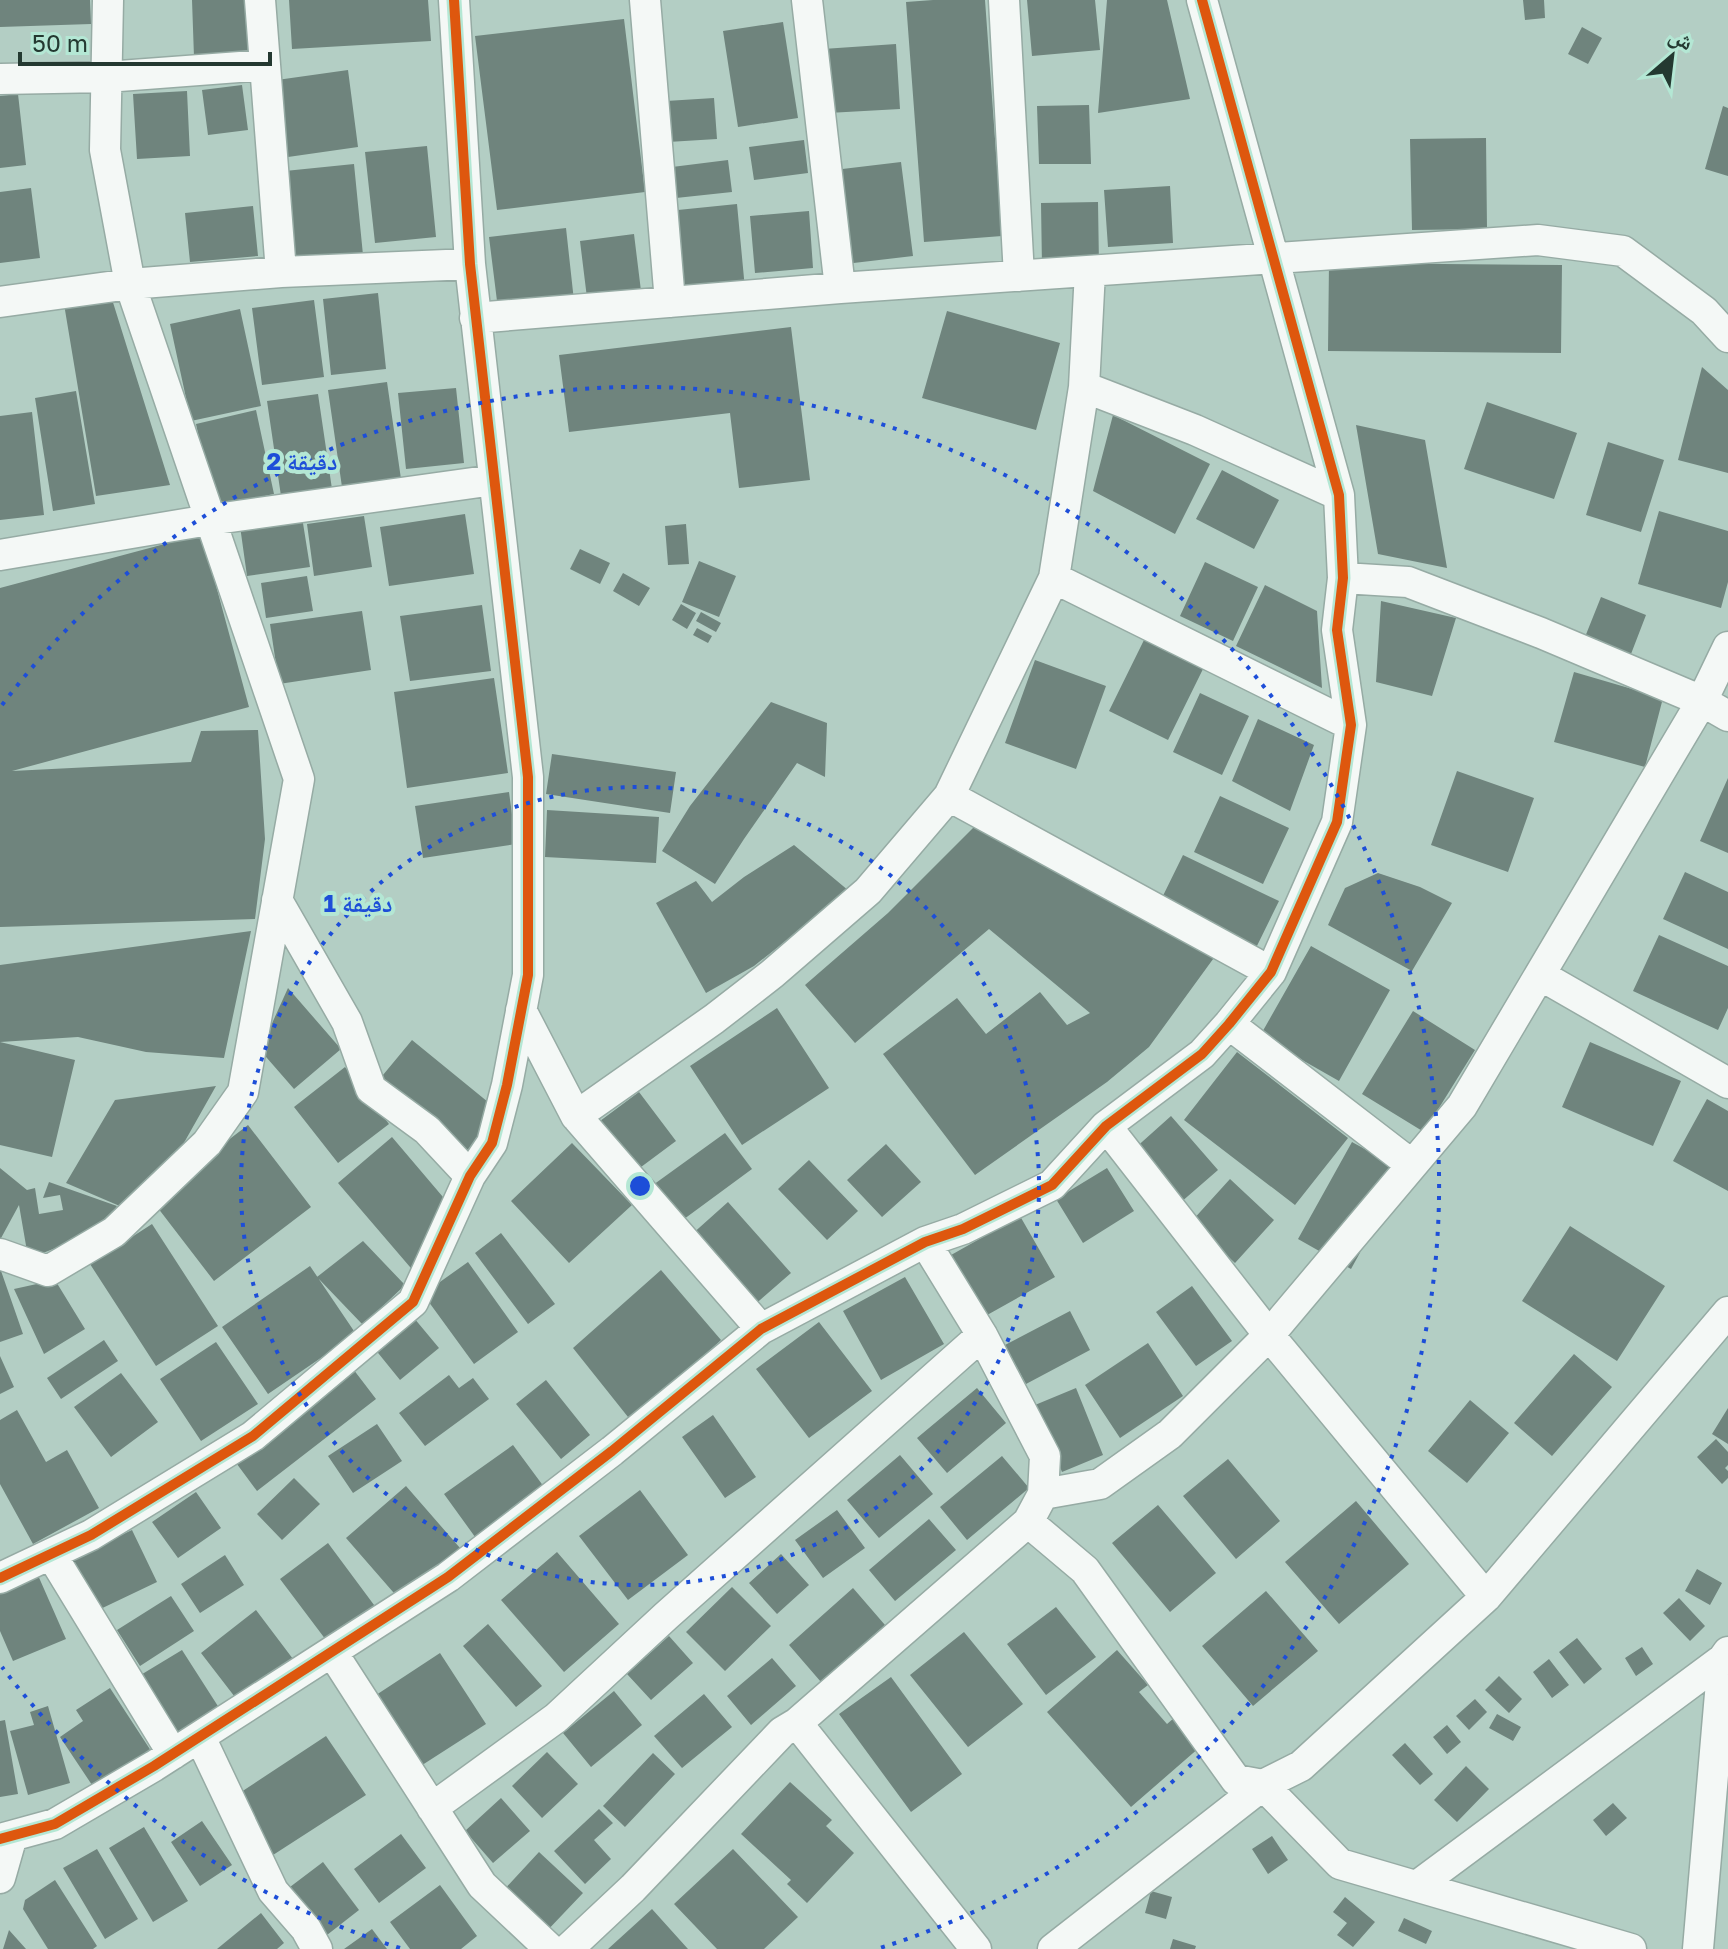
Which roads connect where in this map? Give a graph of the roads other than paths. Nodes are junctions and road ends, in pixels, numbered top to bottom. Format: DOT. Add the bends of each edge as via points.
graph roads {
  1 [pos="108,0"];
  2 [pos="260,0"];
  3 [pos="454,0"];
  4 [pos="645,0"];
  5 [pos="807,0"];
  6 [pos="1004,0"];
  7 [pos="1202,0"];
  8 [pos="265,65"];
  9 [pos="106,77"];
  10 [pos="0,79"];
  11 [pos="1272,259"];
  12 [pos="470,264"];
  13 [pos="1090,271"];
  14 [pos="281,272"];
  15 [pos="1019,276"];
  16 [pos="130,284"];
  17 [pos="840,288"];
  18 [pos="0,302"];
  19 [pos="670,302"];
  20 [pos="475,318"];
  21 [pos="1728,337"];
  22 [pos="1084,387"];
  23 [pos="494,480"];
  24 [pos="1339,495"];
  25 [pos="209,520"];
  26 [pos="0,555"];
  27 [pos="1054,578"];
  28 [pos="1343,578"];
  29 [pos="1728,647"];
  30 [pos="1715,708"];
  31 [pos="1351,725"];
  32 [pos="949,796"];
  33 [pos="277,900"];
  34 [pos="1271,972"];
  35 [pos="1540,975"];
  36 [pos="521,1010"];
  37 [pos="1229,1024"];
  38 [pos="1728,1083"];
  39 [pos="576,1116"];
  40 [pos="1106,1126"];
  41 [pos="1412,1165"];
  42 [pos="470,1176"];
  43 [pos="925,1242"];
  44 [pos="0,1254"];
  45 [pos="1728,1312"];
  46 [pos="761,1329"];
  47 [pos="982,1335"];
  48 [pos="1269,1335"];
  49 [pos="1043,1494"];
  50 [pos="1028,1522"];
  51 [pos="51,1554"];
  52 [pos="0,1578"];
  53 [pos="1486,1597"];
  54 [pos="332,1652"];
  55 [pos="1726,1656"];
  56 [pos="797,1723"];
  57 [pos="200,1737"];
  58 [pos="173,1754"];
  59 [pos="1263,1785"];
  60 [pos="432,1808"];
  61 [pos="6,1838"];
  62 [pos="0,1878"];
  63 [pos="1417,1886"];
  64 [pos="305,1942"];
  65 [pos="550,1949"];
  66 [pos="568,1949"];
  67 [pos="976,1949"];
  68 [pos="1053,1949"];
  69 [pos="1631,1949"];
  70 [pos="1698,1949"];
  1 -- 9 [label="street"];
  2 -- 8 [label="street"];
  3 -- 12 [label="street"];
  4 -- 19 [label="street"];
  5 -- 17 [label="street"];
  6 -- 15 [label="street"];
  7 -- 11 [label="street"];
  8 -- 9 [label="street"];
  8 -- 14 [label="street"];
  9 -- 10 [label="street"];
  9 -- 16 [label="street" via="105,150"];
  11 -- 13 [label="street"];
  11 -- 21 [label="street" via="1538,240 1623,251 1704,311"];
  11 -- 24 [label="street"];
  12 -- 14 [label="street"];
  12 -- 20 [label="street"];
  13 -- 15 [label="street"];
  13 -- 22 [label="street"];
  14 -- 16 [label="street"];
  15 -- 17 [label="street"];
  16 -- 18 [label="street"];
  16 -- 25 [label="street"];
  17 -- 19 [label="street"];
  19 -- 20 [label="street"];
  20 -- 23 [label="street"];
  22 -- 24 [label="street"];
  22 -- 27 [label="street"];
  23 -- 25 [label="street"];
  23 -- 36 [label="street" via="528,777 528,975"];
  24 -- 28 [label="street"];
  25 -- 26 [label="street"];
  25 -- 33 [label="street" via="299,779"];
  27 -- 31 [label="street"];
  27 -- 32 [label="street"];
  28 -- 30 [label="street" via="1408,582"];
  28 -- 31 [label="street" via="1337,630"];
  29 -- 30 [label="street"];
  30 -- 35 [label="street"];
  31 -- 34 [label="street" via="1337,822"];
  32 -- 34 [label="street"];
  32 -- 39 [label="street" via="868,891 772,974"];
  33 -- 42 [label="street" via="347,1022 371,1089 427,1130"];
  33 -- 44 [label="street" via="243,1092 207,1143 114,1232 48,1271"];
  34 -- 37 [label="street"];
  35 -- 38 [label="street"];
  35 -- 41 [label="street" via="1462,1106"];
  36 -- 39 [label="street"];
  36 -- 42 [label="street" via="492,1143"];
  37 -- 40 [label="street" via="1202,1054"];
  37 -- 41 [label="street"];
  39 -- 46 [label="street"];
  40 -- 43 [label="street" via="1052,1185"];
  40 -- 48 [label="street"];
  41 -- 48 [label="street"];
  42 -- 51 [label="street" via="413,1302 253,1436"];
  43 -- 46 [label="street"];
  43 -- 47 [label="street"];
  45 -- 53 [label="street"];
  46 -- 54 [label="street" via="448,1577"];
  47 -- 49 [label="street" via="1045,1456"];
  47 -- 60 [label="street" via="556,1718"];
  48 -- 49 [label="street" via="1170,1434 1100,1484"];
  48 -- 53 [label="street"];
  49 -- 50 [label="street"];
  50 -- 56 [label="street"];
  50 -- 59 [label="street" via="1085,1570 1236,1780"];
  51 -- 52 [label="street"];
  51 -- 58 [label="street"];
  53 -- 59 [label="street" via="1301,1766"];
  54 -- 57 [label="street"];
  54 -- 60 [label="street"];
  55 -- 63 [label="street"];
  55 -- 70 [label="street"];
  56 -- 66 [label="street" via="782,1732"];
  56 -- 67 [label="street"];
  57 -- 58 [label="street"];
  57 -- 64 [label="street" via="273,1891"];
  58 -- 61 [label="street" via="55,1824"];
  59 -- 63 [label="street" via="1340,1864"];
  59 -- 68 [label="street"];
  60 -- 65 [label="street" via="482,1885"];
  61 -- 62 [label="street"];
  63 -- 69 [label="street"];
}
